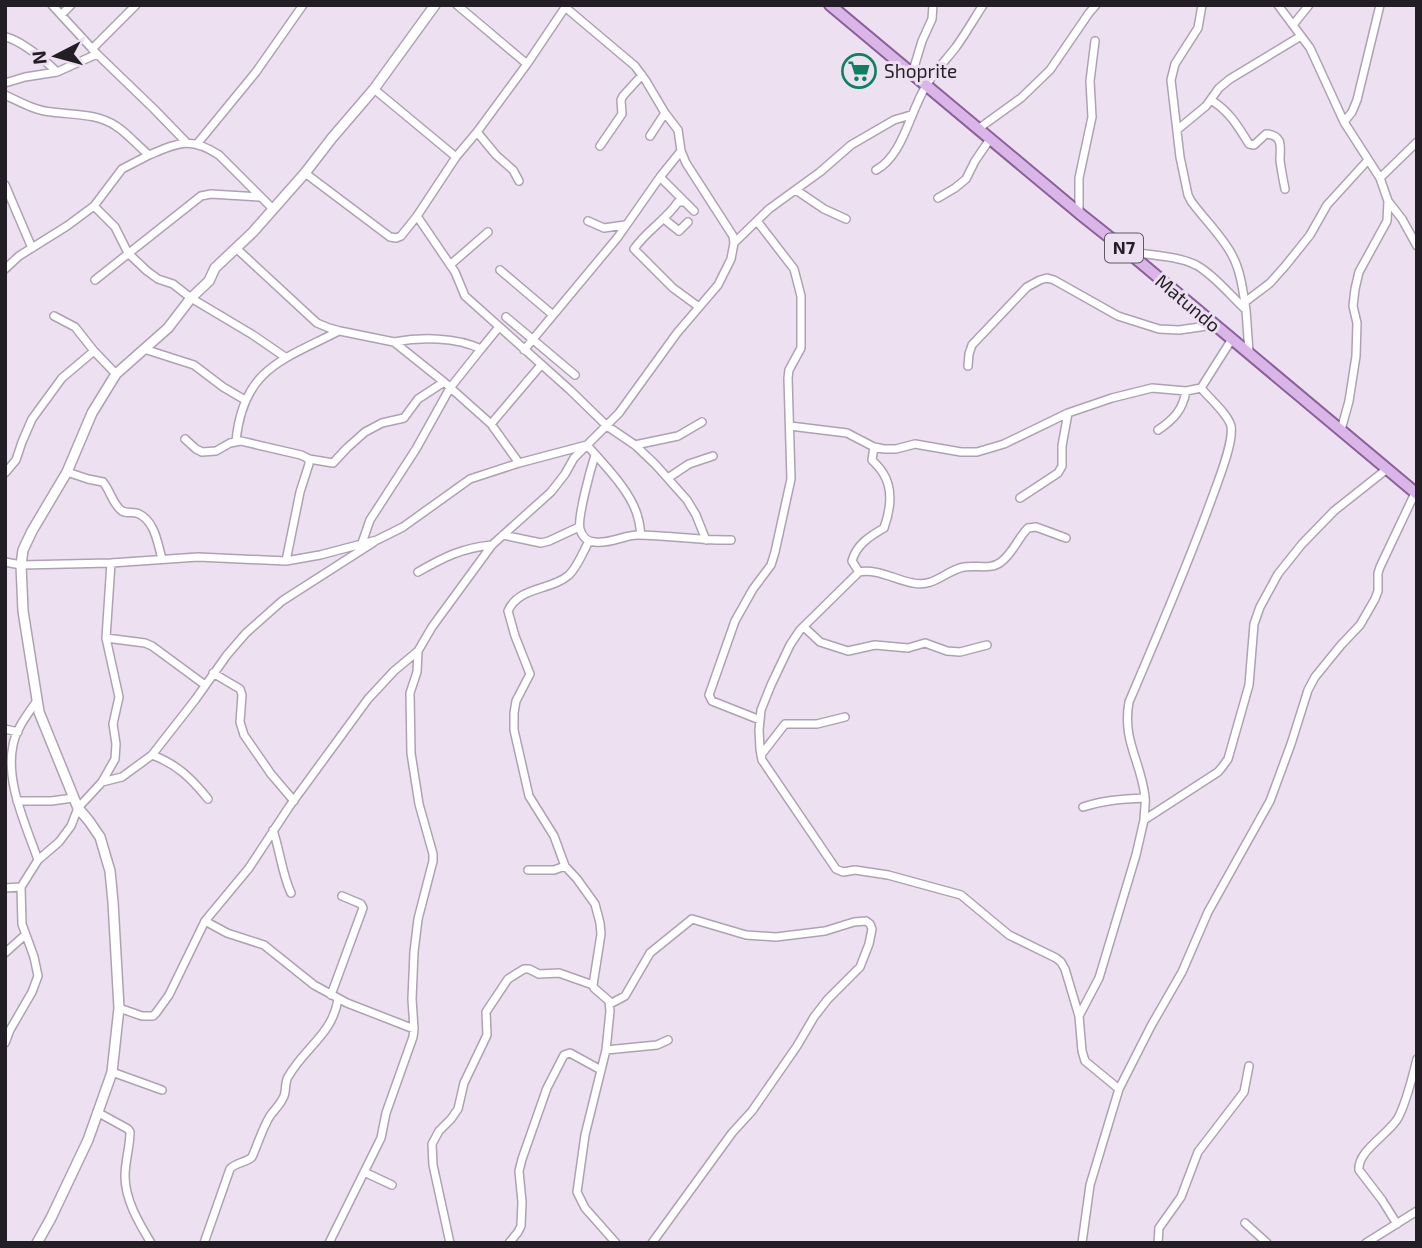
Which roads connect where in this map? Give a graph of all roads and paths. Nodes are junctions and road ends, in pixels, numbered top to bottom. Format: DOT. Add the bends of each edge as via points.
graph roads {
  1 [pos="52,5"];
  2 [pos="71,5"];
  3 [pos="136,5"];
  4 [pos="303,5"];
  5 [pos="435,5"];
  6 [pos="457,5"];
  7 [pos="830,5"];
  8 [pos="933,5"];
  9 [pos="983,5"];
  10 [pos="1096,5"];
  11 [pos="1202,5"];
  12 [pos="1278,5"];
  13 [pos="1309,5"];
  14 [pos="1380,5"];
  15 [pos="566,6"];
  16 [pos="61,15"];
  17 [pos="1293,24"];
  18 [pos="1301,36"];
  19 [pos="5,37"];
  20 [pos="1095,41"];
  21 [pos="94,51"];
  22 [pos="527,64"];
  23 [pos="57,72"];
  24 [pos="912,74"];
  25 [pos="642,75"];
  26 [pos="5,83"];
  27 [pos="926,85"];
  28 [pos="374,89"];
  29 [pos="5,95"];
  30 [pos="1211,100"];
  31 [pos="665,113"];
  32 [pos="911,115"];
  33 [pos="1344,122"];
  34 [pos="978,129"];
  35 [pos="1178,130"];
  36 [pos="477,132"];
  37 [pos="650,136"];
  38 [pos="990,139"];
  39 [pos="186,142"];
  40 [pos="1417,142"];
  41 [pos="197,144"];
  42 [pos="600,146"];
  43 [pos="681,151"];
  44 [pos="149,155"];
  45 [pos="456,157"];
  46 [pos="1368,160"];
  47 [pos="876,170"];
  48 [pos="305,173"];
  49 [pos="660,177"];
  50 [pos="1380,178"];
  51 [pos="519,181"];
  52 [pos="5,185"];
  53 [pos="1285,189"];
  54 [pos="796,190"];
  55 [pos="260,197"];
  56 [pos="938,198"];
  57 [pos="1388,201"];
  58 [pos="685,202"];
  59 [pos="94,206"];
  60 [pos="273,209"];
  61 [pos="694,211"];
  62 [pos="1079,213"];
  63 [pos="417,216"];
  64 [pos="664,219"];
  65 [pos="846,219"];
  66 [pos="588,221"];
  67 [pos="757,221"];
  68 [pos="688,222"];
  69 [pos="626,225"];
  70 [pos="488,232"];
  71 [pos="734,243"];
  72 [pos="1417,246"];
  73 [pos="32,248"];
  74 [pos="237,250"];
  75 [pos="1128,252"];
  76 [pos="128,253"];
  77 [pos="450,265"];
  78 [pos="5,269"];
  79 [pos="500,270"];
  80 [pos="95,280"];
  81 [pos="191,298"];
  82 [pos="1245,306"];
  83 [pos="699,307"];
  84 [pos="553,315"];
  85 [pos="54,316"];
  86 [pos="506,317"];
  87 [pos="1214,325"];
  88 [pos="499,327"];
  89 [pos="340,331"];
  90 [pos="1232,339"];
  91 [pos="532,340"];
  92 [pos="394,342"];
  93 [pos="144,349"];
  94 [pos="481,349"];
  95 [pos="524,350"];
  96 [pos="94,351"];
  97 [pos="1249,353"];
  98 [pos="285,357"];
  99 [pos="541,365"];
  100 [pos="968,366"];
  101 [pos="116,374"];
  102 [pos="575,374"];
  103 [pos="447,385"];
  104 [pos="1201,388"];
  105 [pos="1186,391"];
  106 [pos="245,400"];
  107 [pos="1068,413"];
  108 [pos="702,422"];
  109 [pos="491,424"];
  110 [pos="607,426"];
  111 [pos="790,426"];
  112 [pos="1158,429"];
  113 [pos="1341,430"];
  114 [pos="185,439"];
  115 [pos="236,441"];
  116 [pos="587,445"];
  117 [pos="635,445"];
  118 [pos="874,447"];
  119 [pos="595,455"];
  120 [pos="713,456"];
  121 [pos="309,459"];
  122 [pos="519,463"];
  123 [pos="1387,469"];
  124 [pos="5,472"];
  125 [pos="67,472"];
  126 [pos="668,478"];
  127 [pos="1416,493"];
  128 [pos="1020,498"];
  129 [pos="579,527"];
  130 [pos="503,535"];
  131 [pos="640,535"];
  132 [pos="1066,538"];
  133 [pos="377,540"];
  134 [pos="706,540"];
  135 [pos="731,540"];
  136 [pos="589,541"];
  137 [pos="362,543"];
  138 [pos="492,545"];
  139 [pos="162,559"];
  140 [pos="286,561"];
  141 [pos="5,562"];
  142 [pos="111,563"];
  143 [pos="21,565"];
  144 [pos="418,572"];
  145 [pos="859,572"];
  146 [pos="804,627"];
  147 [pos="106,638"];
  148 [pos="987,645"];
  149 [pos="418,651"];
  150 [pos="213,673"];
  151 [pos="205,685"];
  152 [pos="36,702"];
  153 [pos="845,717"];
  154 [pos="760,720"];
  155 [pos="5,729"];
  156 [pos="18,732"];
  157 [pos="152,755"];
  158 [pos="760,755"];
  159 [pos="102,782"];
  160 [pos="73,798"];
  161 [pos="1145,798"];
  162 [pos="208,799"];
  163 [pos="17,801"];
  164 [pos="294,801"];
  165 [pos="1083,807"];
  166 [pos="78,808"];
  167 [pos="1144,820"];
  168 [pos="274,831"];
  169 [pos="38,860"];
  170 [pos="565,866"];
  171 [pos="528,870"];
  172 [pos="21,887"];
  173 [pos="5,888"];
  174 [pos="290,893"];
  175 [pos="342,896"];
  176 [pos="205,921"];
  177 [pos="25,935"];
  178 [pos="5,953"];
  179 [pos="593,985"];
  180 [pos="335,997"];
  181 [pos="610,1004"];
  182 [pos="119,1008"];
  183 [pos="1079,1016"];
  184 [pos="414,1029"];
  185 [pos="668,1040"];
  186 [pos="5,1043"];
  187 [pos="606,1050"];
  188 [pos="1417,1059"];
  189 [pos="1249,1066"];
  190 [pos="601,1070"];
  191 [pos="112,1072"];
  192 [pos="1119,1088"];
  193 [pos="162,1090"];
  194 [pos="97,1112"];
  195 [pos="364,1172"];
  196 [pos="392,1185"];
  197 [pos="1417,1211"];
  198 [pos="1245,1223"];
  199 [pos="1397,1224"];
  200 [pos="37,1243"];
  201 [pos="151,1243"];
  202 [pos="204,1243"];
  203 [pos="329,1243"];
  204 [pos="450,1243"];
  205 [pos="509,1243"];
  206 [pos="616,1243"];
  207 [pos="652,1243"];
  208 [pos="1082,1243"];
  209 [pos="1158,1243"];
  210 [pos="1267,1243"];
  211 [pos="1366,1243"];
  1 -- 16 [label="street"];
  2 -- 16 [label="street"];
  3 -- 21 [label="street"];
  4 -- 41 [label="street"];
  5 -- 28 [label="street"];
  6 -- 22 [label="street"];
  7 -- 24 [label="main road, Matundo / N7"];
  8 -- 24 [label="street"];
  9 -- 27 [label="street"];
  10 -- 34 [label="street" via="1051,70"];
  11 -- 35 [label="street" via="1195,35 1172,72"];
  12 -- 17 [label="street"];
  13 -- 17 [label="street"];
  14 -- 33 [label="street" via="1357,100"];
  15 -- 22 [label="street"];
  15 -- 25 [label="street"];
  16 -- 21 [label="street"];
  17 -- 18 [label="street"];
  18 -- 30 [label="street" via="1230,79"];
  18 -- 33 [label="street"];
  19 -- 23 [label="street" via="22,44"];
  20 -- 62 [label="street" via="1092,117 1079,178"];
  21 -- 23 [label="street"];
  21 -- 39 [label="street"];
  22 -- 36 [label="street"];
  23 -- 26 [label="street"];
  24 -- 27 [label="main road, Matundo / N7"];
  25 -- 31 [label="street"];
  25 -- 42 [label="street" via="623,96 622,114"];
  27 -- 32 [label="street"];
  27 -- 34 [label="main road, Matundo / N7"];
  28 -- 45 [label="street"];
  28 -- 48 [label="street"];
  29 -- 44 [label="street" via="51,113 102,119"];
  30 -- 35 [label="street"];
  30 -- 53 [label="street" via="1231,116 1249,144 1266,134 1276,137"];
  31 -- 37 [label="street"];
  31 -- 43 [label="street" via="678,130"];
  32 -- 47 [label="street" via="897,148"];
  32 -- 54 [label="street" via="851,145"];
  33 -- 46 [label="street"];
  34 -- 38 [label="main road, Matundo / N7"];
  35 -- 82 [label="street" via="1188,195 1234,258"];
  36 -- 45 [label="street"];
  36 -- 51 [label="street"];
  38 -- 56 [label="street" via="966,179"];
  38 -- 62 [label="main road, Matundo / N7"];
  39 -- 41 [label="street"];
  39 -- 44 [label="street"];
  40 -- 50 [label="street"];
  41 -- 55 [label="street" via="219,155"];
  43 -- 49 [label="street"];
  43 -- 71 [label="street" via="731,230"];
  44 -- 59 [label="street" via="122,169"];
  45 -- 63 [label="street"];
  46 -- 50 [label="street"];
  46 -- 82 [label="street" via="1327,205 1286,265"];
  48 -- 60 [label="street"];
  48 -- 63 [label="street" via="393,238 401,236"];
  49 -- 58 [label="street"];
  49 -- 69 [label="street"];
  50 -- 57 [label="street"];
  52 -- 73 [label="street"];
  54 -- 65 [label="street"];
  54 -- 67 [label="street"];
  55 -- 60 [label="street"];
  55 -- 76 [label="street" via="201,196"];
  57 -- 72 [label="street"];
  57 -- 113 [label="street" via="1387,221 1354,289 1356,356"];
  58 -- 61 [label="street"];
  58 -- 64 [label="street" via="678,202"];
  59 -- 73 [label="street"];
  59 -- 76 [label="street" via="115,228"];
  60 -- 74 [label="street"];
  62 -- 75 [label="main road, Matundo / N7"];
  63 -- 77 [label="street"];
  64 -- 68 [label="street" via="679,230"];
  64 -- 83 [label="street" via="635,251"];
  66 -- 69 [label="street" via="604,228"];
  67 -- 71 [label="street"];
  67 -- 111 [label="street" via="794,269 802,296 801,348 788,378"];
  69 -- 84 [label="street"];
  70 -- 77 [label="street"];
  71 -- 83 [label="street" via="726,272"];
  73 -- 78 [label="street"];
  74 -- 81 [label="street"];
  74 -- 89 [label="street" via="317,323"];
  75 -- 82 [label="street" via="1195,265"];
  75 -- 87 [label="main road, Matundo / N7"];
  76 -- 80 [label="street"];
  76 -- 81 [label="street" via="158,279"];
  77 -- 88 [label="street" via="464,296"];
  79 -- 84 [label="street"];
  81 -- 93 [label="street"];
  81 -- 98 [label="street"];
  82 -- 97 [label="street"];
  83 -- 110 [label="street"];
  84 -- 91 [label="street"];
  85 -- 96 [label="street" via="75,327"];
  86 -- 91 [label="street"];
  87 -- 90 [label="main road, Matundo / N7"];
  87 -- 100 [label="street" via="1159,329 1118,316 1047,278 1027,287 988,327 971,348"];
  88 -- 94 [label="street"];
  88 -- 95 [label="street"];
  89 -- 92 [label="street"];
  89 -- 98 [label="street"];
  90 -- 97 [label="main road, Matundo / N7"];
  90 -- 104 [label="street"];
  91 -- 95 [label="street"];
  91 -- 102 [label="street"];
  92 -- 94 [label="street" via="424,338"];
  92 -- 103 [label="street"];
  93 -- 101 [label="street"];
  93 -- 106 [label="street" via="194,365"];
  94 -- 103 [label="street"];
  95 -- 99 [label="street"];
  96 -- 101 [label="street"];
  96 -- 124 [label="street" via="55,387 32,419 16,460"];
  97 -- 113 [label="main road, Matundo / N7"];
  98 -- 106 [label="street" via="268,370"];
  99 -- 109 [label="street"];
  99 -- 110 [label="street"];
  101 -- 125 [label="street" via="92,413"];
  103 -- 109 [label="street"];
  103 -- 121 [label="street" via="418,400 404,418 365,432 333,463"];
  103 -- 137 [label="street" via="416,449 370,520"];
  104 -- 105 [label="street"];
  104 -- 161 [label="street" via="1227,418 1231,432 1223,469 1191,557 1129,702 1127,733"];
  105 -- 107 [label="street" via="1146,389"];
  105 -- 112 [label="street" via="1174,418"];
  106 -- 115 [label="street"];
  107 -- 118 [label="street" via="977,452 915,444"];
  107 -- 128 [label="street" via="1062,466"];
  108 -- 117 [label="street" via="678,436"];
  109 -- 122 [label="street"];
  110 -- 116 [label="street"];
  110 -- 117 [label="street"];
  111 -- 118 [label="street" via="847,433"];
  111 -- 154 [label="street" via="790,486 773,559 735,621 709,695 712,701"];
  113 -- 123 [label="main road, Matundo / N7"];
  114 -- 115 [label="street" via="196,449 209,452"];
  115 -- 121 [label="street"];
  116 -- 119 [label="street"];
  116 -- 122 [label="street"];
  116 -- 130 [label="street" via="551,492"];
  117 -- 126 [label="street"];
  118 -- 145 [label="street" via="872,460 890,489 890,509 884,528 869,536 853,555"];
  119 -- 129 [label="street"];
  119 -- 131 [label="street" via="630,500"];
  120 -- 126 [label="street"];
  121 -- 140 [label="street"];
  122 -- 133 [label="street" via="470,479"];
  123 -- 127 [label="main road, Matundo / N7"];
  123 -- 167 [label="street" via="1335,511 1278,574 1254,624 1249,685 1228,759 1218,772"];
  125 -- 139 [label="street" via="103,482 120,509 144,518 155,533"];
  125 -- 143 [label="street" via="27,541"];
  126 -- 134 [label="street" via="691,506"];
  127 -- 192 [label="street" via="1380,567 1375,599 1308,690 1270,801"];
  129 -- 130 [label="street" via="541,543"];
  129 -- 136 [label="street"];
  130 -- 138 [label="street"];
  131 -- 134 [label="street"];
  131 -- 136 [label="street"];
  132 -- 145 [label="street" via="1028,528 1009,556 995,566 964,567 923,584"];
  133 -- 137 [label="street"];
  133 -- 150 [label="street" via="282,601 246,633"];
  134 -- 135 [label="street"];
  136 -- 170 [label="street" via="570,574 522,595 508,611 530,674 516,701 514,730 529,796 554,836"];
  137 -- 140 [label="street"];
  138 -- 144 [label="street" via="455,552"];
  138 -- 149 [label="street"];
  139 -- 140 [label="street"];
  139 -- 142 [label="street"];
  141 -- 143 [label="street"];
  142 -- 143 [label="street"];
  142 -- 147 [label="street"];
  143 -- 152 [label="street"];
  145 -- 146 [label="street"];
  146 -- 148 [label="street" via="820,642 848,651 925,643 960,652"];
  146 -- 154 [label="street" via="771,685"];
  147 -- 151 [label="street" via="152,646"];
  147 -- 159 [label="street" via="119,697 113,724 116,759"];
  149 -- 164 [label="street" via="368,699"];
  149 -- 184 [label="street" via="410,693 411,753 433,861 414,952"];
  150 -- 151 [label="street"];
  150 -- 164 [label="street" via="241,692 244,735"];
  151 -- 157 [label="street"];
  152 -- 156 [label="street"];
  152 -- 160 [label="street"];
  153 -- 158 [label="street" via="817,724 785,724"];
  154 -- 158 [label="street"];
  155 -- 156 [label="street"];
  156 -- 163 [label="street" via="11,763"];
  157 -- 159 [label="street" via="122,777"];
  157 -- 162 [label="street" via="186,774"];
  158 -- 183 [label="street" via="836,869 888,875 964,896 1009,935 1061,962"];
  159 -- 166 [label="street"];
  160 -- 163 [label="street"];
  160 -- 166 [label="street"];
  161 -- 165 [label="street"];
  161 -- 167 [label="street"];
  163 -- 169 [label="street"];
  164 -- 168 [label="street"];
  166 -- 169 [label="street" via="59,842"];
  166 -- 182 [label="street" via="100,837 110,871"];
  167 -- 183 [label="street" via="1099,978"];
  168 -- 174 [label="street"];
  168 -- 176 [label="street"];
  169 -- 172 [label="street"];
  170 -- 171 [label="street"];
  170 -- 179 [label="street" via="595,904 600,923"];
  172 -- 173 [label="street"];
  172 -- 177 [label="street"];
  175 -- 180 [label="street" via="363,908"];
  176 -- 180 [label="street" via="264,945"];
  176 -- 182 [label="street" via="156,1013 142,1016"];
  177 -- 178 [label="street"];
  177 -- 186 [label="street" via="38,976"];
  179 -- 181 [label="street"];
  179 -- 204 [label="street" via="559,973 524,969 508,979 486,1012 486,1035 470,1067 458,1109 432,1144"];
  180 -- 184 [label="street"];
  180 -- 202 [label="street" via="332,1021 289,1075 284,1097 265,1125 252,1157 230,1169"];
  181 -- 187 [label="street"];
  181 -- 207 [label="street" via="625,996 650,953 692,919 754,936 820,932 866,921 872,929 860,967 821,1008 752,1111"];
  182 -- 191 [label="street"];
  183 -- 192 [label="street" via="1085,1061"];
  184 -- 195 [label="street" via="380,1138"];
  185 -- 187 [label="street"];
  187 -- 190 [label="street"];
  188 -- 199 [label="street" via="1398,1118 1358,1166"];
  189 -- 209 [label="street" via="1244,1092 1198,1152 1181,1197 1159,1228"];
  190 -- 205 [label="street" via="570,1053 564,1055 522,1159 521,1226"];
  190 -- 206 [label="street" via="577,1192"];
  191 -- 193 [label="street"];
  191 -- 194 [label="street"];
  192 -- 208 [label="street" via="1090,1185"];
  194 -- 200 [label="street"];
  194 -- 201 [label="street" via="130,1132 127,1188"];
  195 -- 196 [label="street"];
  195 -- 203 [label="street"];
  197 -- 199 [label="street"];
  198 -- 210 [label="street"];
  199 -- 211 [label="street"];
}
